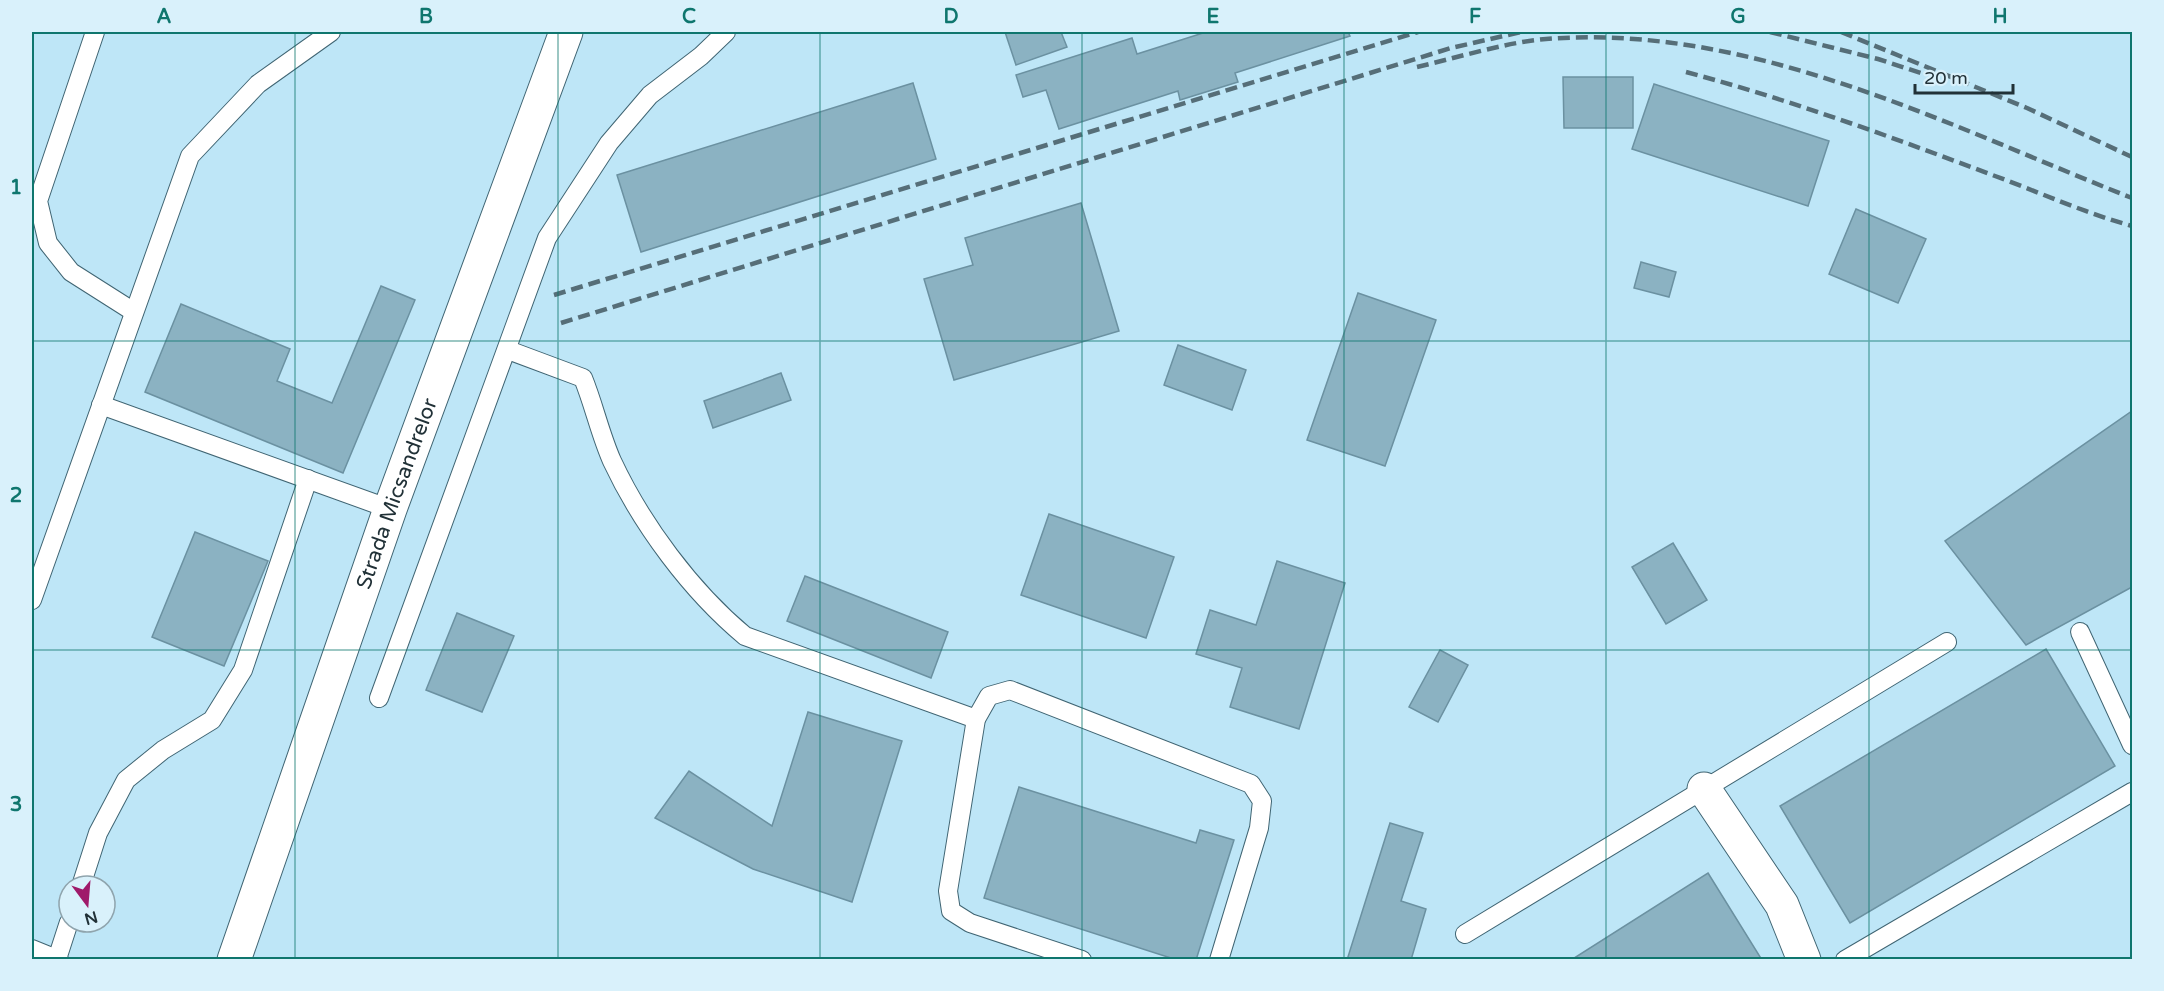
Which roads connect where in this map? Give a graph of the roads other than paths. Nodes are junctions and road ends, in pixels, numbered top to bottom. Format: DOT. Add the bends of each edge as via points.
graph roads {
  1 [pos="94,32"];
  2 [pos="331,32"];
  3 [pos="566,32"];
  4 [pos="726,32"];
  5 [pos="134,312"];
  6 [pos="508,350"];
  7 [pos="100,405"];
  8 [pos="308,479"];
  9 [pos="390,509"];
  10 [pos="32,600"];
  11 [pos="2080,632"];
  12 [pos="1947,642"];
  13 [pos="379,698"];
  14 [pos="976,719"];
  15 [pos="2133,745"];
  16 [pos="1704,789"];
  17 [pos="2133,792"];
  18 [pos="85,874"];
  19 [pos="65,934"];
  20 [pos="1465,934"];
  21 [pos="32,949"];
  22 [pos="58,959"];
  23 [pos="234,960"];
  24 [pos="1082,960"];
  25 [pos="1219,960"];
  26 [pos="1804,960"];
  27 [pos="1845,960"];
  1 -- 5 [label="lane" via="38,201 48,243 71,272"];
  2 -- 5 [label="lane" via="258,84 190,156"];
  3 -- 9 [label="street, Strada Micsandrelor"];
  4 -- 6 [label="lane" via="650,95 609,143 548,238"];
  5 -- 7 [label="lane"];
  6 -- 13 [label="lane"];
  6 -- 14 [label="lane" via="583,378 612,461 661,545 714,610 745,636"];
  7 -- 8 [label="lane"];
  7 -- 10 [label="lane"];
  8 -- 9 [label="lane"];
  8 -- 18 [label="lane" via="243,670 212,720 163,750 126,780 98,832"];
  9 -- 23 [label="street, Strada Micsandrelor"];
  11 -- 15 [label="lane"];
  12 -- 16 [label="lane"];
  14 -- 24 [label="lane" via="948,891 951,911 969,923"];
  14 -- 25 [label="lane" via="989,696 1010,690 1251,784 1262,801 1259,828"];
  16 -- 20 [label="lane"];
  16 -- 26 [label="street" via="1782,904"];
  17 -- 27 [label="lane"];
  19 -- 22 [label="lane"];
  21 -- 22 [label="lane"];
}
